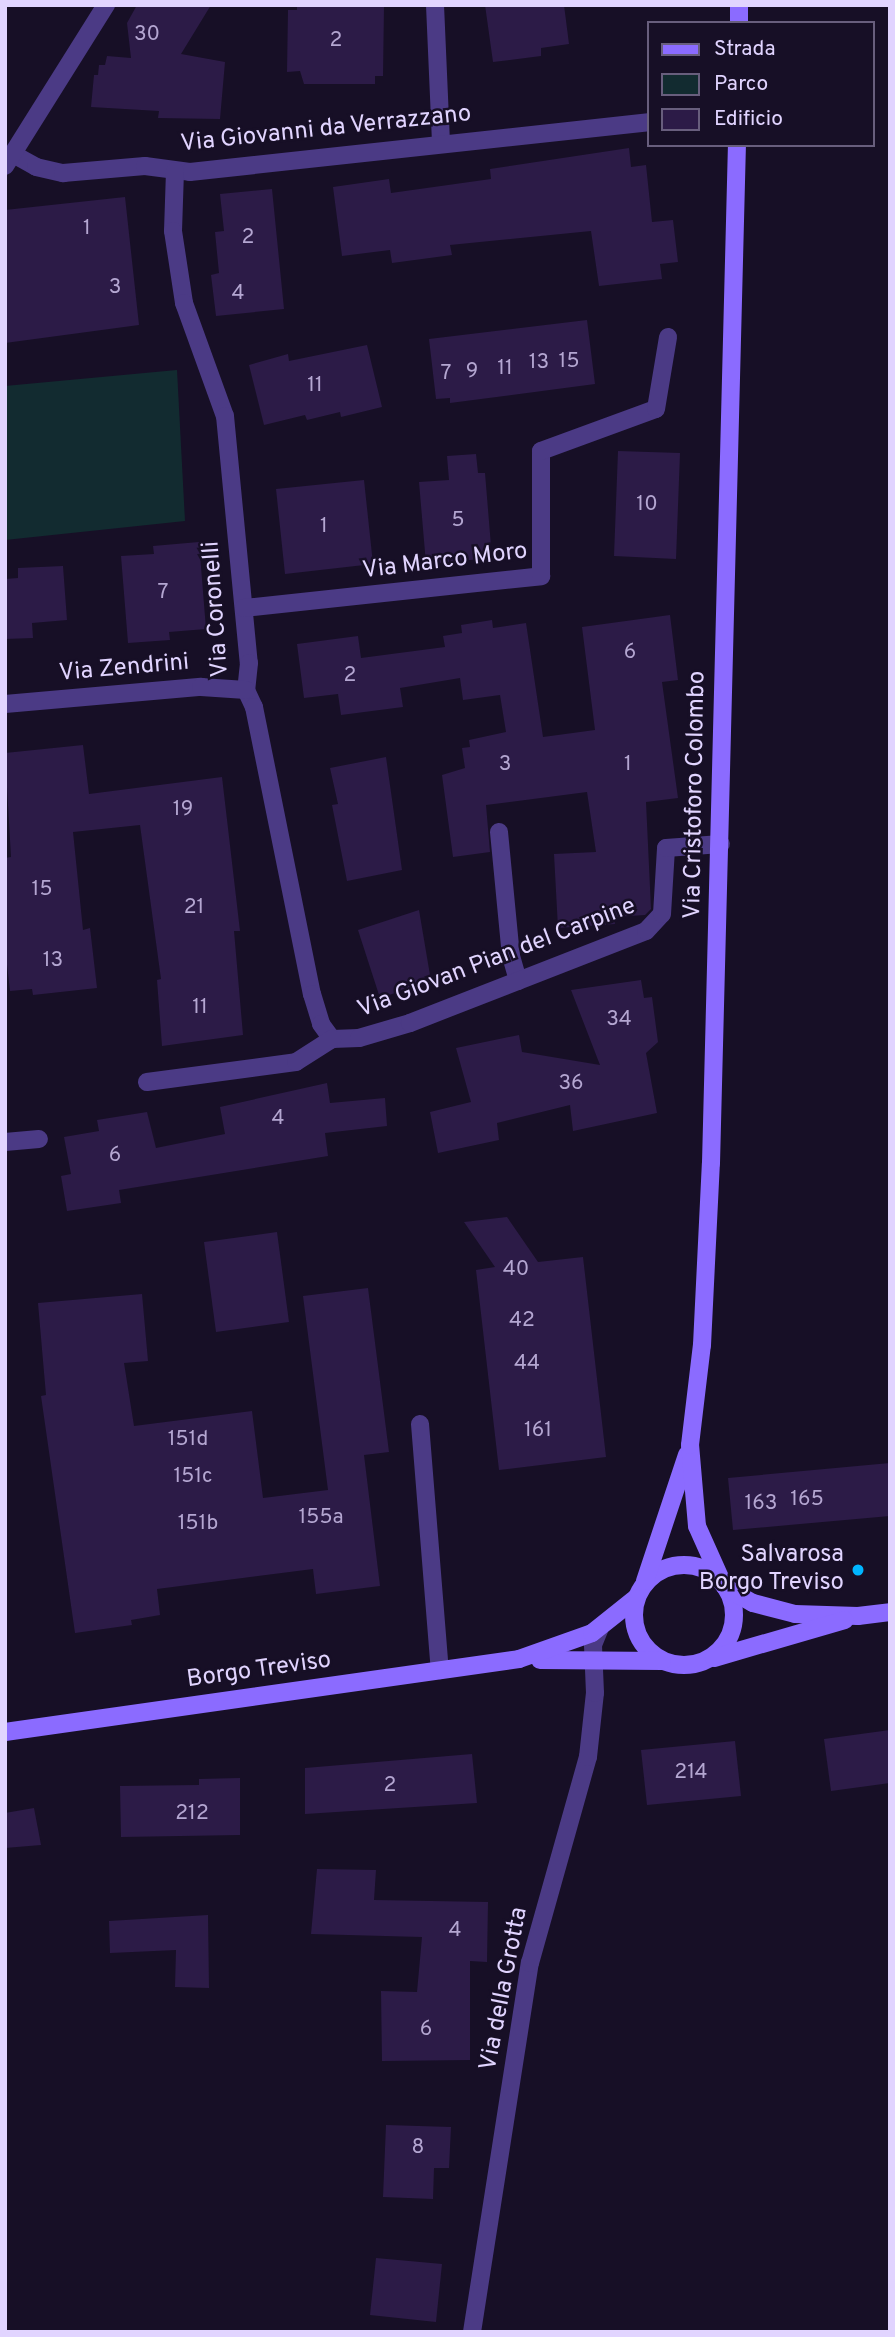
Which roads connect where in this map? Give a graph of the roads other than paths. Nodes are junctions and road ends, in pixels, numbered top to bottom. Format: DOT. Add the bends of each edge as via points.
graph roads {
  1 [pos="106,5"];
  2 [pos="435,5"];
  3 [pos="646,122"];
  4 [pos="441,143"];
  5 [pos="737,147"];
  6 [pos="9,160"];
  7 [pos="175,171"];
  8 [pos="668,337"];
  9 [pos="244,608"];
  10 [pos="246,690"];
  11 [pos="5,704"];
  12 [pos="499,832"];
  13 [pos="721,844"];
  14 [pos="518,981"];
  15 [pos="332,1039"];
  16 [pos="146,1082"];
  17 [pos="39,1139"];
  18 [pos="5,1142"];
  19 [pos="420,1424"];
  20 [pos="690,1445"];
  21 [pos="724,1585"];
  22 [pos="639,1592"];
  23 [pos="890,1612"];
  24 [pos="858,1616"];
  25 [pos="600,1628"];
  26 [pos="519,1659"];
  27 [pos="593,1660"];
  28 [pos="704,1661"];
  29 [pos="674,1663"];
  30 [pos="440,1670"];
  31 [pos="5,1732"];
  32 [pos="472,2332"];
  1 -- 6 [label="street"];
  2 -- 4 [label="street"];
  3 -- 4 [label="street, Via Giovanni da Verrazzano"];
  4 -- 7 [label="street, Via Giovanni da Verrazzano"];
  5 -- 13 [label="street, Via Cristoforo Colombo"];
  6 -- 7 [label="street, Via Giovanni da Verrazzano" via="63,173 145,166"];
  7 -- 9 [label="street, Via Coronelli" via="173,231 179,276 192,331 225,416"];
  8 -- 9 [label="street, Via Marco Moro" via="656,409 541,450 541,576"];
  9 -- 10 [label="street, Via Coronelli" via="249,663"];
  10 -- 11 [label="street, Via Zendrini" via="201,687"];
  10 -- 15 [label="street, Via Coronelli" via="254,707 312,994 321,1024"];
  12 -- 14 [label="street"];
  13 -- 14 [label="street, Via Giovan Pian del Carpine" via="666,848 662,914 653,928"];
  13 -- 20 [label="street, Via Cristoforo Colombo" via="707,1251"];
  14 -- 15 [label="street, Via Giovan Pian del Carpine" via="379,1034"];
  15 -- 16 [label="street, Via Giovan Pian del Carpine" via="296,1062"];
  17 -- 18 [label="street"];
  19 -- 30 [label="street"];
  20 -- 21 [label="street, Via Cristoforo Colombo" via="697,1526"];
  20 -- 22 [label="street, Via Cristoforo Colombo"];
  21 -- 22 [label="street" via="702,1568 685,1564 668,1567"];
  21 -- 24 [label="street" via="770,1609"];
  21 -- 28 [label="street" via="735,1610 732,1633 716,1655"];
  22 -- 25 [label="street, Borgo Treviso"];
  22 -- 29 [label="street" via="638,1634 651,1652"];
  23 -- 24 [label="street"];
  24 -- 28 [label="street"];
  25 -- 26 [label="street, Borgo Treviso" via="553,1651"];
  25 -- 27 [label="street, Via della Grotta"];
  26 -- 27 [label="street, Borgo Treviso"];
  26 -- 30 [label="street, Borgo Treviso"];
  27 -- 29 [label="street, Borgo Treviso"];
  27 -- 32 [label="street, Via della Grotta" via="595,1693 588,1757 530,1963"];
  28 -- 29 [label="street"];
  30 -- 31 [label="street, Borgo Treviso"];
}
